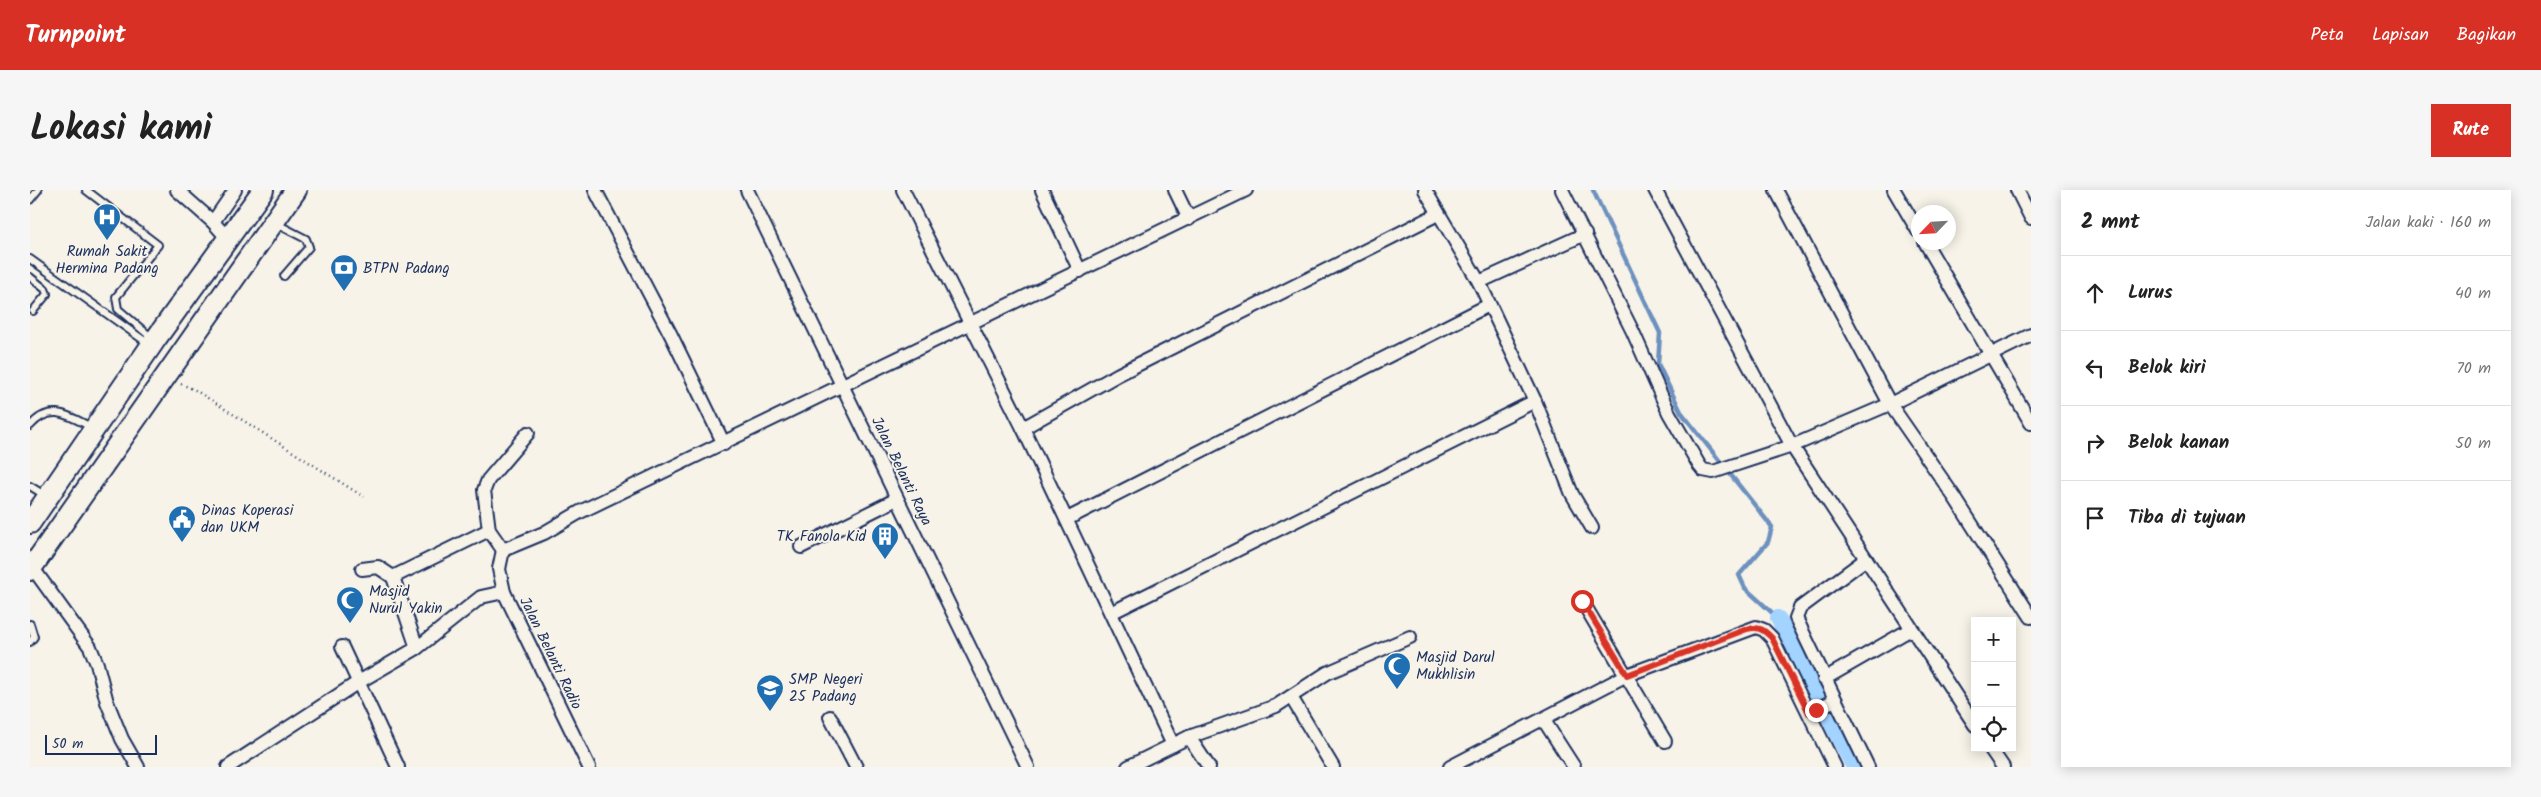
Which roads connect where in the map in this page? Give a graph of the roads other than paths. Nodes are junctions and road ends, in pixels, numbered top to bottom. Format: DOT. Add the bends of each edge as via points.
graph roads {
  1 [pos="38,190"];
  2 [pos="86,190"];
  3 [pos="177,190"];
  4 [pos="235,190"];
  5 [pos="263,190"];
  6 [pos="296,190"];
  7 [pos="595,190"];
  8 [pos="747,190"];
  9 [pos="903,190"];
  10 [pos="1042,190"];
  11 [pos="1176,190"];
  12 [pos="1246,190"];
  13 [pos="1425,190"];
  14 [pos="1562,190"];
  15 [pos="1655,190"];
  16 [pos="1776,190"];
  17 [pos="1894,190"];
  18 [pos="2017,190"];
  19 [pos="30,200"];
  20 [pos="1438,214"];
  21 [pos="2031,218"];
  22 [pos="1189,219"];
  23 [pos="1911,219"];
  24 [pos="213,222"];
  25 [pos="274,222"];
  26 [pos="1585,234"];
  27 [pos="228,239"];
  28 [pos="1930,250"];
  29 [pos="30,259"];
  30 [pos="1080,271"];
  31 [pos="284,276"];
  32 [pos="30,277"];
  33 [pos="1478,282"];
  34 [pos="1490,305"];
  35 [pos="33,311"];
  36 [pos="969,323"];
  37 [pos="2031,335"];
  38 [pos="153,343"];
  39 [pos="1990,355"];
  40 [pos="841,385"];
  41 [pos="1535,401"];
  42 [pos="1890,404"];
  43 [pos="2031,423"];
  44 [pos="30,426"];
  45 [pos="96,426"];
  46 [pos="1023,428"];
  47 [pos="528,433"];
  48 [pos="121,438"];
  49 [pos="724,444"];
  50 [pos="1792,446"];
  51 [pos="30,486"];
  52 [pos="897,499"];
  53 [pos="36,510"];
  54 [pos="1067,519"];
  55 [pos="1592,528"];
  56 [pos="489,530"];
  57 [pos="801,547"];
  58 [pos="503,550"];
  59 [pos="1866,559"];
  60 [pos="31,568"];
  61 [pos="362,569"];
  62 [pos="393,577"];
  63 [pos="504,592"];
  64 [pos="1582,601"];
  65 [pos="1112,613"];
  66 [pos="2031,617"];
  67 [pos="30,624"];
  68 [pos="1911,629"];
  69 [pos="1410,637"];
  70 [pos="30,642"];
  71 [pos="342,647"];
  72 [pos="417,648"];
  73 [pos="1627,675"];
  74 [pos="1824,679"];
  75 [pos="357,683"];
  76 [pos="1291,698"];
  77 [pos="1834,701"];
  78 [pos="1812,712"];
  79 [pos="830,716"];
  80 [pos="1543,719"];
  81 [pos="1971,719"];
  82 [pos="1189,738"];
  83 [pos="1665,741"];
  84 [pos="1172,745"];
  85 [pos="1993,752"];
  86 [pos="1458,765"];
  87 [pos="138,767"];
  88 [pos="228,767"];
  89 [pos="398,767"];
  90 [pos="589,767"];
  91 [pos="856,767"];
  92 [pos="1028,767"];
  93 [pos="1128,767"];
  94 [pos="1210,767"];
  95 [pos="1333,767"];
  96 [pos="1574,767"];
  97 [pos="1835,767"];
  98 [pos="1868,767"];
  99 [pos="2003,767"];
  1 -- 19 [label="lane"];
  2 -- 38 [label="lane" via="158,245 116,297 118,308"];
  3 -- 24 [label="street"];
  4 -- 24 [label="street"];
  5 -- 27 [label="main road"];
  6 -- 25 [label="main road"];
  7 -- 49 [label="street"];
  8 -- 40 [label="street, Jalan Belanti Raya"];
  9 -- 36 [label="street"];
  10 -- 30 [label="street"];
  11 -- 22 [label="street"];
  12 -- 22 [label="street"];
  13 -- 20 [label="street"];
  14 -- 26 [label="street"];
  15 -- 50 [label="street"];
  16 -- 42 [label="street"];
  17 -- 23 [label="street"];
  18 -- 21 [label="street"];
  20 -- 33 [label="street"];
  20 -- 46 [label="street" via="1120,374"];
  22 -- 30 [label="street"];
  24 -- 27 [label="street"];
  25 -- 31 [label="lane" via="306,240 309,247"];
  25 -- 48 [label="main road"];
  26 -- 33 [label="street"];
  26 -- 50 [label="street" via="1669,413 1696,461 1708,472 1721,470"];
  27 -- 38 [label="main road"];
  28 -- 39 [label="street"];
  29 -- 38 [label="lane"];
  30 -- 36 [label="street"];
  32 -- 35 [label="lane" via="47,294"];
  33 -- 34 [label="street"];
  34 -- 41 [label="street"];
  34 -- 54 [label="street"];
  36 -- 40 [label="street"];
  36 -- 46 [label="street"];
  37 -- 39 [label="street"];
  38 -- 45 [label="main road"];
  39 -- 42 [label="street"];
  39 -- 43 [label="street"];
  40 -- 49 [label="street"];
  40 -- 52 [label="street, Jalan Belanti Raya"];
  41 -- 55 [label="street" via="1572,494"];
  41 -- 65 [label="street"];
  42 -- 50 [label="street"];
  42 -- 66 [label="street"];
  44 -- 45 [label="lane" via="38,416 55,412"];
  45 -- 48 [label="main road"];
  45 -- 53 [label="main road"];
  46 -- 54 [label="street"];
  47 -- 56 [label="street" via="488,480 484,490"];
  48 -- 60 [label="main road"];
  49 -- 58 [label="street"];
  50 -- 59 [label="street"];
  51 -- 53 [label="lane"];
  52 -- 57 [label="street"];
  52 -- 92 [label="street, Jalan Belanti Raya"];
  54 -- 65 [label="street"];
  56 -- 58 [label="street"];
  56 -- 62 [label="street"];
  58 -- 63 [label="street, Jalan Belanti Radio" via="499,569"];
  59 -- 68 [label="street"];
  59 -- 74 [label="street" via="1800,608 1797,614 1797,623"];
  60 -- 87 [label="street" via="90,647 98,664 107,702"];
  61 -- 62 [label="street" via="378,568"];
  62 -- 72 [label="street"];
  63 -- 72 [label="street" via="481,597"];
  63 -- 90 [label="street, Jalan Belanti Radio"];
  64 -- 73 [label="street"];
  65 -- 84 [label="street"];
  67 -- 70 [label="lane" via="34,637"];
  68 -- 74 [label="street"];
  68 -- 81 [label="street"];
  69 -- 76 [label="street" via="1327,673"];
  71 -- 75 [label="street"];
  72 -- 75 [label="street"];
  73 -- 78 [label="street" via="1756,627 1772,638"];
  73 -- 80 [label="street"];
  73 -- 83 [label="street"];
  74 -- 77 [label="street"];
  75 -- 88 [label="street"];
  75 -- 89 [label="street"];
  76 -- 82 [label="street"];
  76 -- 95 [label="street"];
  77 -- 78 [label="street"];
  77 -- 98 [label="street"];
  78 -- 97 [label="street"];
  79 -- 91 [label="street"];
  80 -- 86 [label="street"];
  80 -- 96 [label="street"];
  82 -- 84 [label="street"];
  82 -- 94 [label="street"];
  84 -- 93 [label="street"];
  85 -- 99 [label="street"];
}
